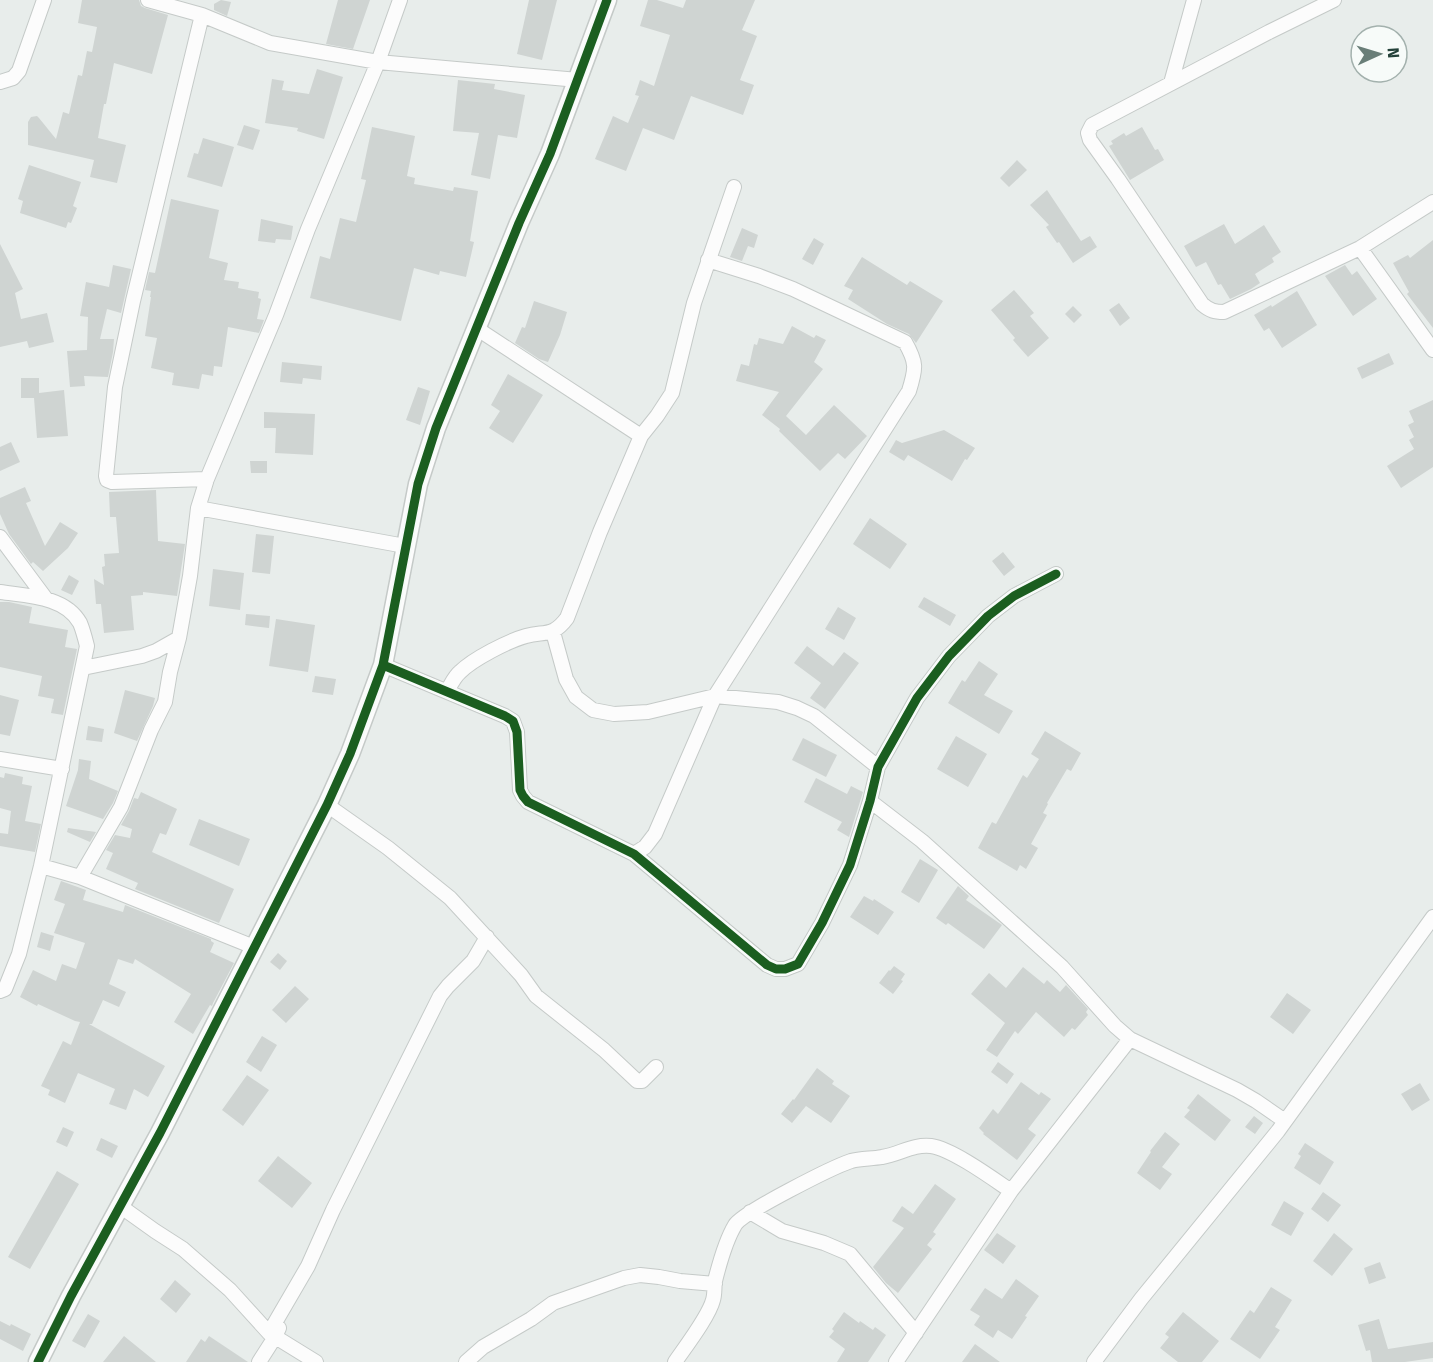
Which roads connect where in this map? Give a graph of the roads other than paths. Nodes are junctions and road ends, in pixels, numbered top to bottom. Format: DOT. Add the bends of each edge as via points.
graph roads {
  1 [pos="44,0"];
  2 [pos="148,0"];
  3 [pos="400,0"];
  4 [pos="607,0"];
  5 [pos="1194,0"];
  6 [pos="1334,0"];
  7 [pos="202,15"];
  8 [pos="378,62"];
  9 [pos="578,80"];
  10 [pos="0,81"];
  11 [pos="1172,83"];
  12 [pos="734,187"];
  13 [pos="1433,202"];
  14 [pos="1360,248"];
  15 [pos="708,260"];
  16 [pos="476,328"];
  17 [pos="1433,350"];
  18 [pos="641,436"];
  19 [pos="207,479"];
  20 [pos="198,508"];
  21 [pos="0,537"];
  22 [pos="405,546"];
  23 [pos="1056,574"];
  24 [pos="0,592"];
  25 [pos="46,599"];
  26 [pos="553,632"];
  27 [pos="179,638"];
  28 [pos="383,664"];
  29 [pos="83,668"];
  30 [pos="447,691"];
  31 [pos="715,696"];
  32 [pos="0,759"];
  33 [pos="878,767"];
  34 [pos="62,769"];
  35 [pos="870,801"];
  36 [pos="327,805"];
  37 [pos="634,854"];
  38 [pos="41,866"];
  39 [pos="80,877"];
  40 [pos="1433,917"];
  41 [pos="487,938"];
  42 [pos="254,947"];
  43 [pos="0,992"];
  44 [pos="1130,1039"];
  45 [pos="656,1067"];
  46 [pos="1285,1120"];
  47 [pos="1011,1191"];
  48 [pos="120,1206"];
  49 [pos="750,1212"];
  50 [pos="714,1284"];
  51 [pos="283,1318"];
  52 [pos="916,1333"];
  53 [pos="272,1335"];
  54 [pos="38,1362"];
  55 [pos="259,1362"];
  56 [pos="316,1362"];
  57 [pos="466,1362"];
  58 [pos="675,1362"];
  59 [pos="896,1362"];
  60 [pos="1094,1362"];
  1 -- 10 [label="street" via="19,71 13,78"];
  2 -- 7 [label="street"];
  3 -- 8 [label="street"];
  4 -- 9 [label="street"];
  5 -- 11 [label="street"];
  6 -- 11 [label="street"];
  7 -- 8 [label="street" via="270,43"];
  7 -- 19 [label="street" via="130,311 115,387 106,476 112,482"];
  8 -- 9 [label="street"];
  8 -- 19 [label="street"];
  9 -- 16 [label="street"];
  11 -- 14 [label="street" via="1092,125 1088,133 1202,304 1214,312 1224,312"];
  12 -- 15 [label="street"];
  13 -- 14 [label="street"];
  14 -- 17 [label="street"];
  15 -- 18 [label="street" via="672,393"];
  15 -- 31 [label="street" via="793,289 905,342 914,358 909,391"];
  16 -- 18 [label="street"];
  16 -- 22 [label="street" via="436,428 418,484"];
  18 -- 26 [label="street" via="567,618"];
  19 -- 20 [label="street"];
  20 -- 22 [label="street"];
  20 -- 27 [label="street"];
  21 -- 25 [label="street"];
  22 -- 28 [label="street"];
  23 -- 33 [label="street" via="1014,596 949,656 917,698"];
  24 -- 25 [label="street"];
  25 -- 29 [label="street" via="70,609 80,624 87,646"];
  26 -- 30 [label="street" via="526,636 472,661 458,673"];
  26 -- 31 [label="street" via="566,679 576,697 593,710 614,714 648,712"];
  27 -- 29 [label="street" via="142,656"];
  27 -- 39 [label="street" via="165,702 121,807"];
  28 -- 30 [label="street"];
  28 -- 36 [label="street"];
  29 -- 34 [label="street"];
  30 -- 37 [label="street" via="513,722 520,790 528,802"];
  31 -- 33 [label="street" via="778,702 797,708 814,716"];
  31 -- 37 [label="street" via="656,834"];
  32 -- 34 [label="street"];
  33 -- 35 [label="street"];
  34 -- 38 [label="street"];
  35 -- 37 [label="street" via="850,865 822,922 798,964 785,969 767,965"];
  35 -- 44 [label="street" via="922,841 1062,967"];
  36 -- 41 [label="street" via="450,898"];
  36 -- 42 [label="street"];
  38 -- 39 [label="street"];
  38 -- 43 [label="street" via="19,954 5,989"];
  39 -- 42 [label="street"];
  40 -- 46 [label="street"];
  41 -- 45 [label="street" via="536,996 637,1081"];
  41 -- 53 [label="street" via="473,961 440,996"];
  42 -- 48 [label="street"];
  44 -- 46 [label="street" via="1237,1090"];
  44 -- 47 [label="street"];
  46 -- 60 [label="street"];
  47 -- 49 [label="street" via="952,1154 934,1146 917,1146 834,1167"];
  47 -- 52 [label="street"];
  48 -- 53 [label="street" via="183,1249 230,1290"];
  48 -- 54 [label="street"];
  49 -- 50 [label="street" via="736,1224"];
  49 -- 52 [label="street" via="782,1231 850,1254"];
  50 -- 57 [label="street" via="659,1276 624,1278 553,1303"];
  50 -- 58 [label="street" via="709,1311"];
  51 -- 53 [label="street"];
  52 -- 59 [label="street"];
  53 -- 55 [label="street"];
  53 -- 56 [label="street"];
}
